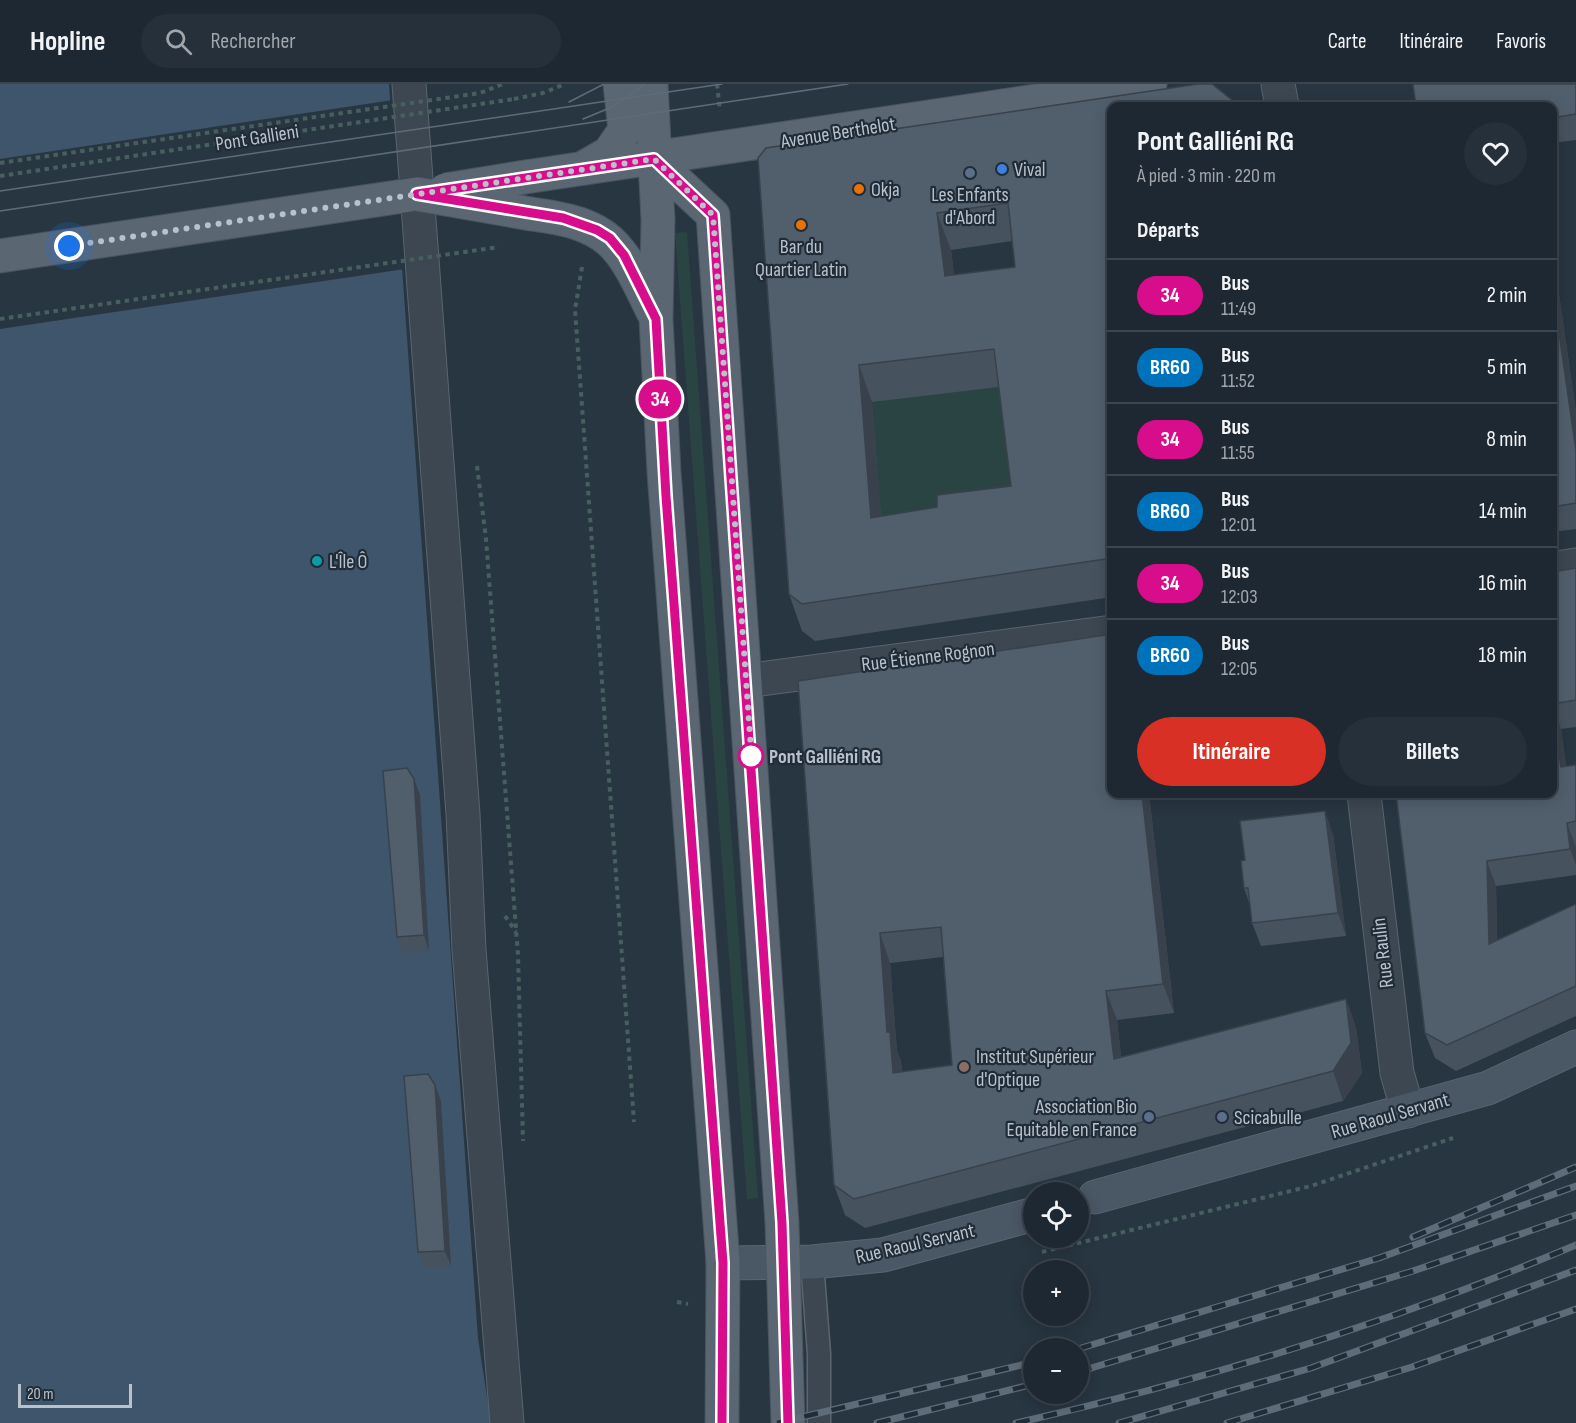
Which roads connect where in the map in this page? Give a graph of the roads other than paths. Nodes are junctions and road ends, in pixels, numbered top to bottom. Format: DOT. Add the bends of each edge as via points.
graph roads {
  1 [pos="409,84"];
  2 [pos="620,84"];
  3 [pos="651,84"];
  4 [pos="1150,84"];
  5 [pos="1278,84"];
  6 [pos="1281,102"];
  7 [pos="654,159"];
  8 [pos="576,171"];
  9 [pos="417,194"];
  10 [pos="0,256"];
  11 [pos="656,319"];
  12 [pos="1576,565"];
  13 [pos="1557,568"];
  14 [pos="1107,633"];
  15 [pos="745,681"];
  16 [pos="1364,798"];
  17 [pos="1576,1047"];
  18 [pos="1408,1111"];
  19 [pos="1095,1197"];
  20 [pos="1023,1217"];
  21 [pos="798,1262"];
  22 [pos="723,1263"];
  23 [pos="507,1423"];
  24 [pos="722,1423"];
  25 [pos="788,1423"];
  26 [pos="819,1423"];
  1 -- 23 [label="street" via="463,814 469,950"];
  2 -- 8 [label="main road" via="625,130 609,153"];
  3 -- 7 [label="main road"];
  4 -- 7 [label="main road, Avenue Berthelot"];
  5 -- 6 [label="street"];
  7 -- 8 [label="main road, Avenue Berthelot"];
  7 -- 11 [label="main road" via="658,220"];
  7 -- 15 [label="main road" via="713,215"];
  8 -- 9 [label="main road, Avenue Berthelot, bridge"];
  9 -- 10 [label="main road"];
  9 -- 11 [label="main road, bridge" via="563,218 597,230 624,255"];
  11 -- 22 [label="main road"];
  12 -- 13 [label="street"];
  14 -- 15 [label="street, Rue Étienne Rognon"];
  15 -- 21 [label="main road"];
  16 -- 18 [label="street, Rue Raulin" via="1396,1061"];
  17 -- 18 [label="street, Rue Raoul Servant" via="1488,1088"];
  18 -- 19 [label="street, Rue Raoul Servant"];
  20 -- 21 [label="street, Rue Raoul Servant" via="883,1255"];
  21 -- 22 [label="street, Rue Raoul Servant"];
  21 -- 25 [label="main road"];
  21 -- 26 [label="lane" via="819,1354"];
  22 -- 24 [label="main road"];
}
